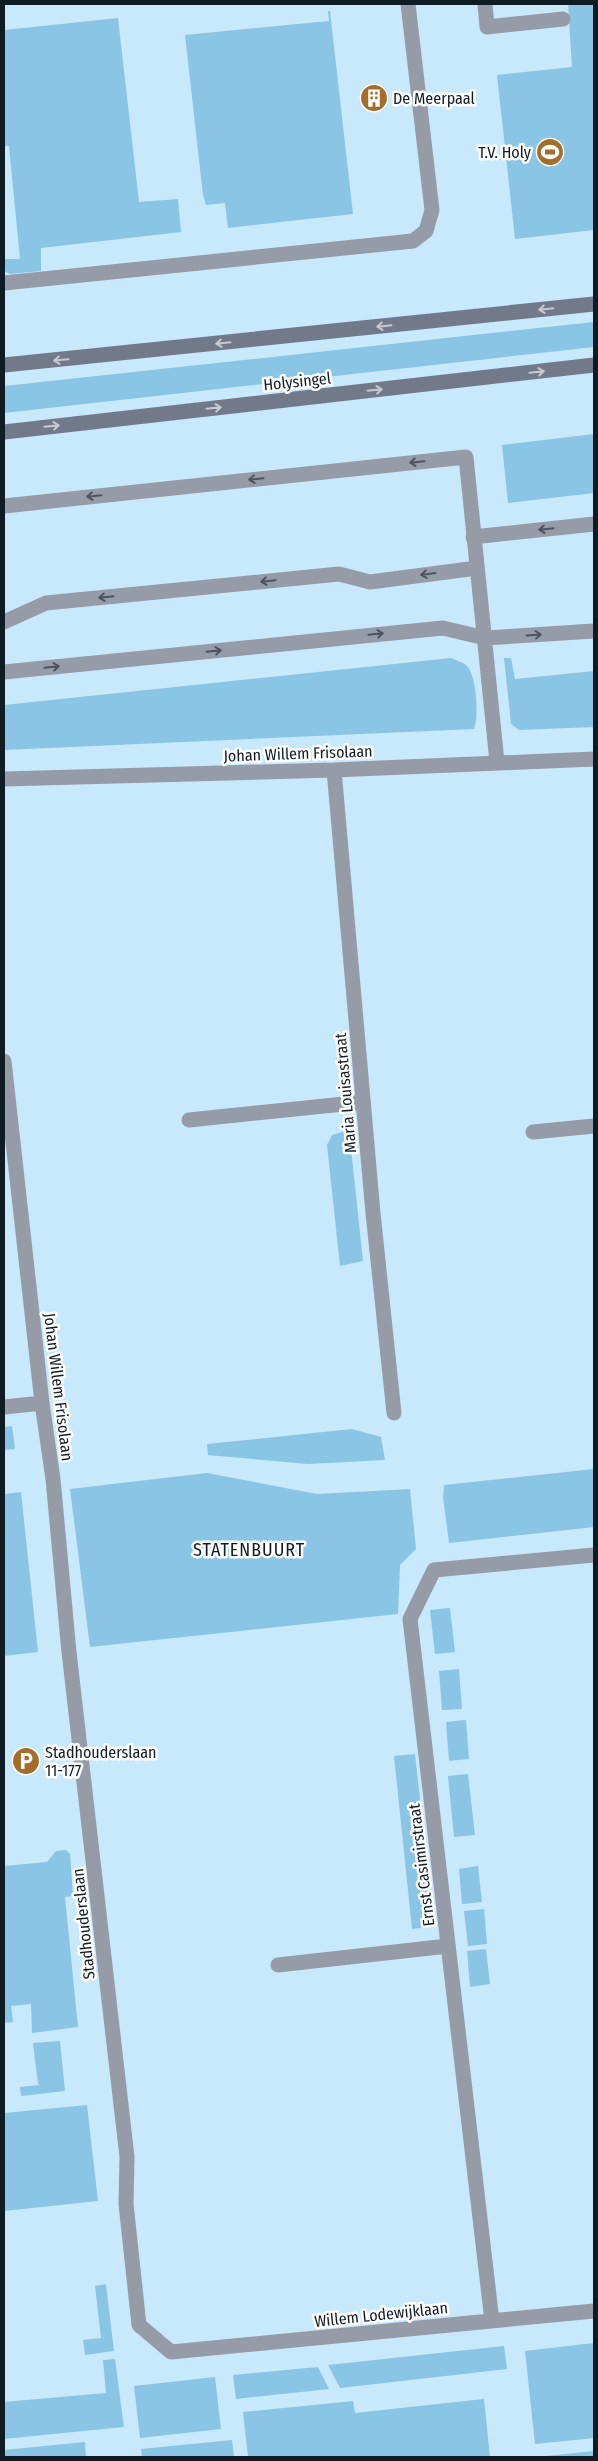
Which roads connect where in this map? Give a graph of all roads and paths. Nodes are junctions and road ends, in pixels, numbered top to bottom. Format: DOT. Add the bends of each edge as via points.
graph roads {
  1 [pos="408,4"];
  2 [pos="485,4"];
  3 [pos="563,19"];
  4 [pos="4,283"];
  5 [pos="594,304"];
  6 [pos="4,365"];
  7 [pos="594,365"];
  8 [pos="4,432"];
  9 [pos="4,506"];
  10 [pos="594,524"];
  11 [pos="473,537"];
  12 [pos="477,568"];
  13 [pos="4,622"];
  14 [pos="594,631"];
  15 [pos="485,638"];
  16 [pos="4,672"];
  17 [pos="594,759"];
  18 [pos="496,762"];
  19 [pos="334,770"];
  20 [pos="4,779"];
  21 [pos="4,1060"];
  22 [pos="363,1102"];
  23 [pos="188,1120"];
  24 [pos="594,1126"];
  25 [pos="533,1132"];
  26 [pos="42,1403"];
  27 [pos="4,1407"];
  28 [pos="394,1413"];
  29 [pos="53,1479"];
  30 [pos="594,1555"];
  31 [pos="448,1946"];
  32 [pos="278,1965"];
  33 [pos="594,2311"];
  34 [pos="492,2321"];
  35 [pos="171,2352"];
  1 -- 4 [label="street" via="432,210 426,231 413,241"];
  2 -- 3 [label="street" via="487,27"];
  5 -- 6 [label="street, one-way"];
  8 -- 7 [label="street, Holysingel, one-way"];
  11 -- 9 [label="street, one-way" via="466,457"];
  10 -- 11 [label="street, one-way"];
  11 -- 12 [label="street"];
  12 -- 13 [label="street, one-way" via="370,582 339,574 46,604"];
  12 -- 15 [label="street"];
  15 -- 14 [label="street, one-way"];
  16 -- 15 [label="street, one-way" via="443,628"];
  15 -- 18 [label="street"];
  17 -- 18 [label="street, Johan Willem Frisolaan"];
  18 -- 19 [label="street, Johan Willem Frisolaan"];
  19 -- 20 [label="street, Johan Willem Frisolaan"];
  19 -- 22 [label="street, Maria Louisastraat"];
  21 -- 26 [label="street, Johan Willem Frisolaan"];
  22 -- 23 [label="street"];
  22 -- 28 [label="street, Maria Louisastraat"];
  24 -- 25 [label="street"];
  26 -- 27 [label="street"];
  26 -- 29 [label="street, Johan Willem Frisolaan"];
  29 -- 35 [label="street, Stadhouderslaan" via="69,1652 126,2157 126,2204 139,2325"];
  30 -- 31 [label="street, Ernst Casimirstraat" via="434,1570 410,1619"];
  31 -- 32 [label="street"];
  31 -- 34 [label="street, Ernst Casimirstraat"];
  33 -- 34 [label="street, Willem Lodewijklaan"];
  34 -- 35 [label="street, Willem Lodewijklaan"];
}
